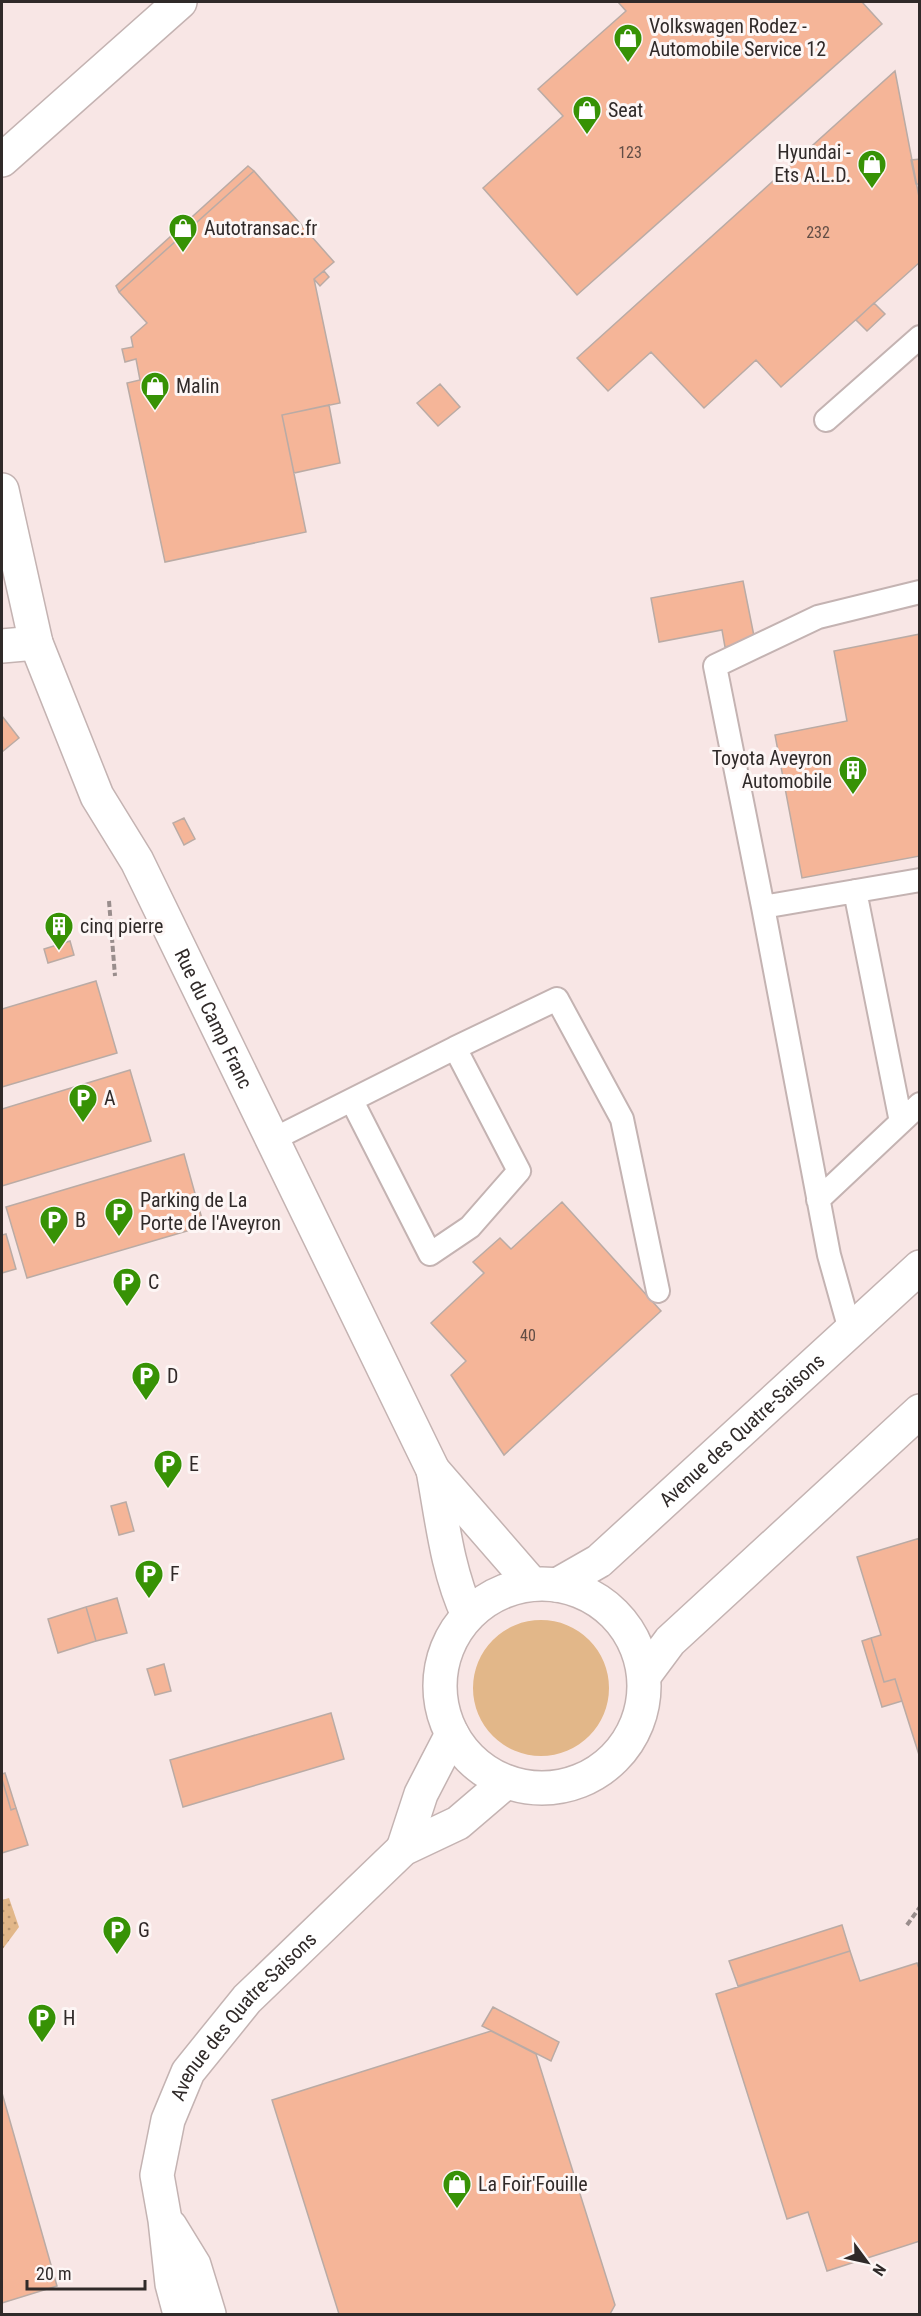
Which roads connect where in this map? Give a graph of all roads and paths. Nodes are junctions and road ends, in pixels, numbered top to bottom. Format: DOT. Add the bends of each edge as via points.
graph roads {
  1 [pos="180,2"];
  2 [pos="2,160"];
  3 [pos="920,337"];
  4 [pos="826,420"];
  5 [pos="2,490"];
  6 [pos="920,592"];
  7 [pos="36,643"];
  8 [pos="2,646"];
  9 [pos="920,880"];
  10 [pos="855,891"];
  11 [pos="109,901"];
  12 [pos="763,907"];
  13 [pos="115,975"];
  14 [pos="455,1048"];
  15 [pos="352,1101"];
  16 [pos="920,1104"];
  17 [pos="901,1122"];
  18 [pos="272,1140"];
  19 [pos="818,1200"];
  20 [pos="920,1267"];
  21 [pos="658,1291"];
  22 [pos="850,1330"];
  23 [pos="920,1411"];
  24 [pos="433,1470"];
  25 [pos="545,1585"];
  26 [pos="468,1615"];
  27 [pos="644,1676"];
  28 [pos="452,1734"];
  29 [pos="506,1782"];
  30 [pos="403,1849"];
  31 [pos="920,1907"];
  32 [pos="907,1925"];
  33 [pos="165,2220"];
  34 [pos="180,2314"];
  35 [pos="209,2314"];
  1 -- 2 [label="street"];
  3 -- 4 [label="lane"];
  5 -- 7 [label="street, Rue du Camp Franc"];
  6 -- 12 [label="lane" via="818,617 715,666"];
  7 -- 8 [label="street"];
  7 -- 18 [label="street, Rue du Camp Franc" via="97,796 137,861"];
  9 -- 10 [label="lane"];
  10 -- 12 [label="lane"];
  10 -- 17 [label="lane"];
  11 -- 13 [label="path"];
  12 -- 19 [label="lane"];
  14 -- 15 [label="lane"];
  14 -- 15 [label="lane" via="519,1171 470,1227 430,1254"];
  14 -- 21 [label="lane" via="557,999 622,1119"];
  15 -- 18 [label="lane"];
  16 -- 17 [label="lane"];
  17 -- 19 [label="lane"];
  18 -- 24 [label="street, Rue du Camp Franc"];
  19 -- 22 [label="lane"];
  20 -- 22 [label="street, Avenue des Quatre-Saisons"];
  22 -- 25 [label="street, Avenue des Quatre-Saisons" via="599,1561"];
  23 -- 27 [label="street" via="670,1641"];
  24 -- 25 [label="street, Rue du Camp Franc"];
  24 -- 26 [label="street, Rue du Camp Franc" via="458,1593"];
  25 -- 26 [label="street" via="508,1589"];
  25 -- 27 [label="street" via="583,1592 606,1606 638,1649"];
  26 -- 28 [label="street" via="448,1646 441,1671 440,1698"];
  27 -- 29 [label="street" via="640,1713 623,1748 603,1768 577,1782 549,1788"];
  28 -- 29 [label="street" via="465,1754"];
  28 -- 30 [label="street, Avenue des Quatre-Saisons" via="421,1794"];
  29 -- 30 [label="street, Avenue des Quatre-Saisons" via="458,1823"];
  30 -- 33 [label="street, Avenue des Quatre-Saisons" via="248,1999 188,2072 168,2120 157,2175"];
  31 -- 32 [label="path"];
  33 -- 34 [label="street, Avenue des Quatre-Saisons" via="172,2284"];
  33 -- 35 [label="street, Avenue des Quatre-Saisons" via="194,2265"];
}
